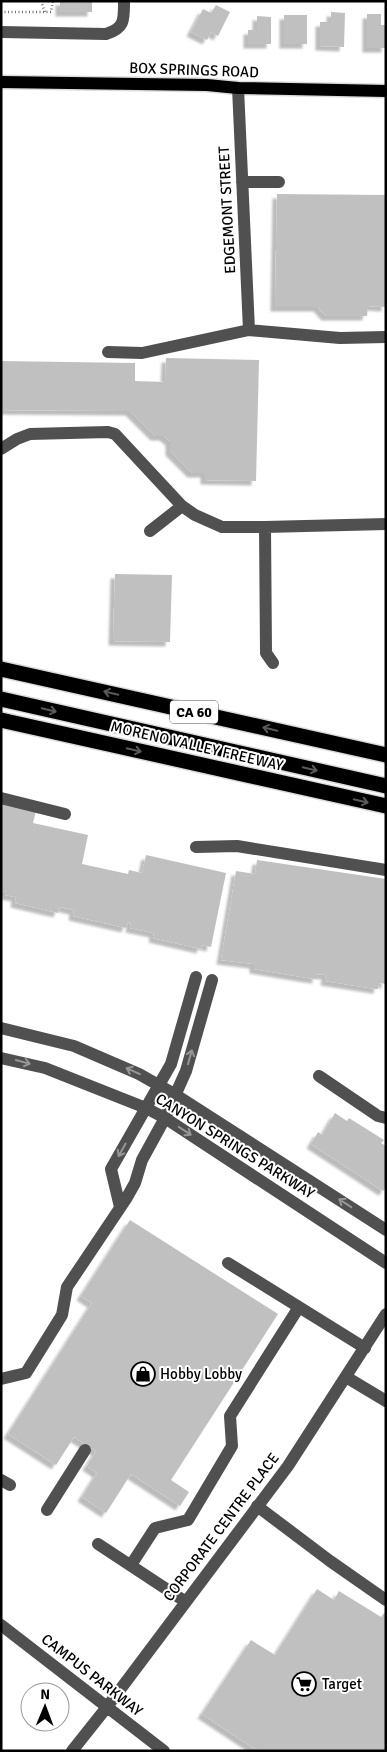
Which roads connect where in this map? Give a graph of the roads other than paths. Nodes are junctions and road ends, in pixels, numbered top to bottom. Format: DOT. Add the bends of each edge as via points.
graph roads {
  1 [pos="124,1"];
  2 [pos="1,32"];
  3 [pos="1,82"];
  4 [pos="238,88"];
  5 [pos="386,91"];
  6 [pos="242,182"];
  7 [pos="279,182"];
  8 [pos="249,330"];
  9 [pos="386,337"];
  10 [pos="108,352"];
  11 [pos="1,449"];
  12 [pos="182,506"];
  13 [pos="386,524"];
  14 [pos="265,528"];
  15 [pos="150,531"];
  16 [pos="273,663"];
  17 [pos="1,669"];
  18 [pos="1,699"];
  19 [pos="1,720"];
  20 [pos="386,755"];
  21 [pos="386,786"];
  22 [pos="1,798"];
  23 [pos="386,806"];
  24 [pos="65,814"];
  25 [pos="196,847"];
  26 [pos="386,870"];
  27 [pos="196,977"];
  28 [pos="212,980"];
  29 [pos="1,1028"];
  30 [pos="1,1058"];
  31 [pos="319,1076"];
  32 [pos="159,1085"];
  33 [pos="176,1095"];
  34 [pos="146,1108"];
  35 [pos="165,1118"];
  36 [pos="386,1118"];
  37 [pos="120,1207"];
  38 [pos="386,1230"];
  39 [pos="386,1262"];
  40 [pos="228,1263"];
  41 [pos="299,1307"];
  42 [pos="386,1314"];
  43 [pos="365,1348"];
  44 [pos="346,1377"];
  45 [pos="1,1379"];
  46 [pos="386,1401"];
  47 [pos="85,1450"];
  48 [pos="257,1506"];
  49 [pos="47,1510"];
  50 [pos="98,1544"];
  51 [pos="131,1565"];
  52 [pos="386,1600"];
  53 [pos="186,1602"];
  54 [pos="2,1626"];
  55 [pos="106,1707"];
  56 [pos="72,1751"];
  57 [pos="164,1751"];
  1 -- 2 [label="street" via="121,25 106,34"];
  3 -- 4 [label="main road, BOX SPRINGS ROAD"];
  4 -- 5 [label="main road, BOX SPRINGS ROAD"];
  4 -- 6 [label="street, EDGEMONT STREET"];
  6 -- 7 [label="street"];
  6 -- 8 [label="street, EDGEMONT STREET"];
  8 -- 9 [label="street" via="340,338"];
  8 -- 10 [label="street" via="142,353"];
  11 -- 12 [label="street" via="30,434 115,434"];
  12 -- 14 [label="street" via="195,516 222,527"];
  12 -- 15 [label="street"];
  13 -- 14 [label="street"];
  14 -- 16 [label="street" via="266,653"];
  20 -- 17 [label="highway, CA 60, one-way"];
  18 -- 21 [label="highway, one-way"];
  19 -- 23 [label="highway, MORENO VALLEY FREEWAY, one-way"];
  22 -- 24 [label="street"];
  25 -- 26 [label="street" via="237,846"];
  27 -- 32 [label="street" via="171,1064"];
  33 -- 28 [label="street, one-way"];
  32 -- 29 [label="street, CANYON SPRINGS PARKWAY, one-way" via="74,1046"];
  30 -- 34 [label="street, CANYON SPRINGS PARKWAY, one-way" via="45,1068"];
  31 -- 36 [label="street" via="378,1116"];
  32 -- 33 [label="street, CANYON SPRINGS PARKWAY"];
  32 -- 34 [label="street"];
  33 -- 35 [label="street"];
  38 -- 33 [label="street, CANYON SPRINGS PARKWAY, one-way"];
  34 -- 35 [label="street, CANYON SPRINGS PARKWAY"];
  34 -- 37 [label="street, one-way" via="111,1169"];
  35 -- 37 [label="street" via="142,1160 135,1183"];
  35 -- 39 [label="street, CANYON SPRINGS PARKWAY, one-way"];
  37 -- 45 [label="street" via="67,1287 62,1315 26,1374"];
  40 -- 41 [label="street"];
  41 -- 43 [label="street"];
  41 -- 51 [label="street" via="230,1416 232,1446 188,1520 155,1528"];
  42 -- 43 [label="street, CORPORATE CENTRE PLACE"];
  43 -- 44 [label="street, CORPORATE CENTRE PLACE"];
  44 -- 46 [label="street"];
  44 -- 48 [label="street, CORPORATE CENTRE PLACE" via="288,1466"];
  47 -- 49 [label="street"];
  48 -- 52 [label="street"];
  48 -- 53 [label="street, CORPORATE CENTRE PLACE"];
  50 -- 51 [label="street"];
  51 -- 53 [label="street"];
  53 -- 55 [label="street, CORPORATE CENTRE PLACE"];
  54 -- 55 [label="street, CAMPUS PARKWAY"];
  55 -- 56 [label="street, CORPORATE CENTRE PLACE"];
  55 -- 57 [label="street, CAMPUS PARKWAY"];
}
